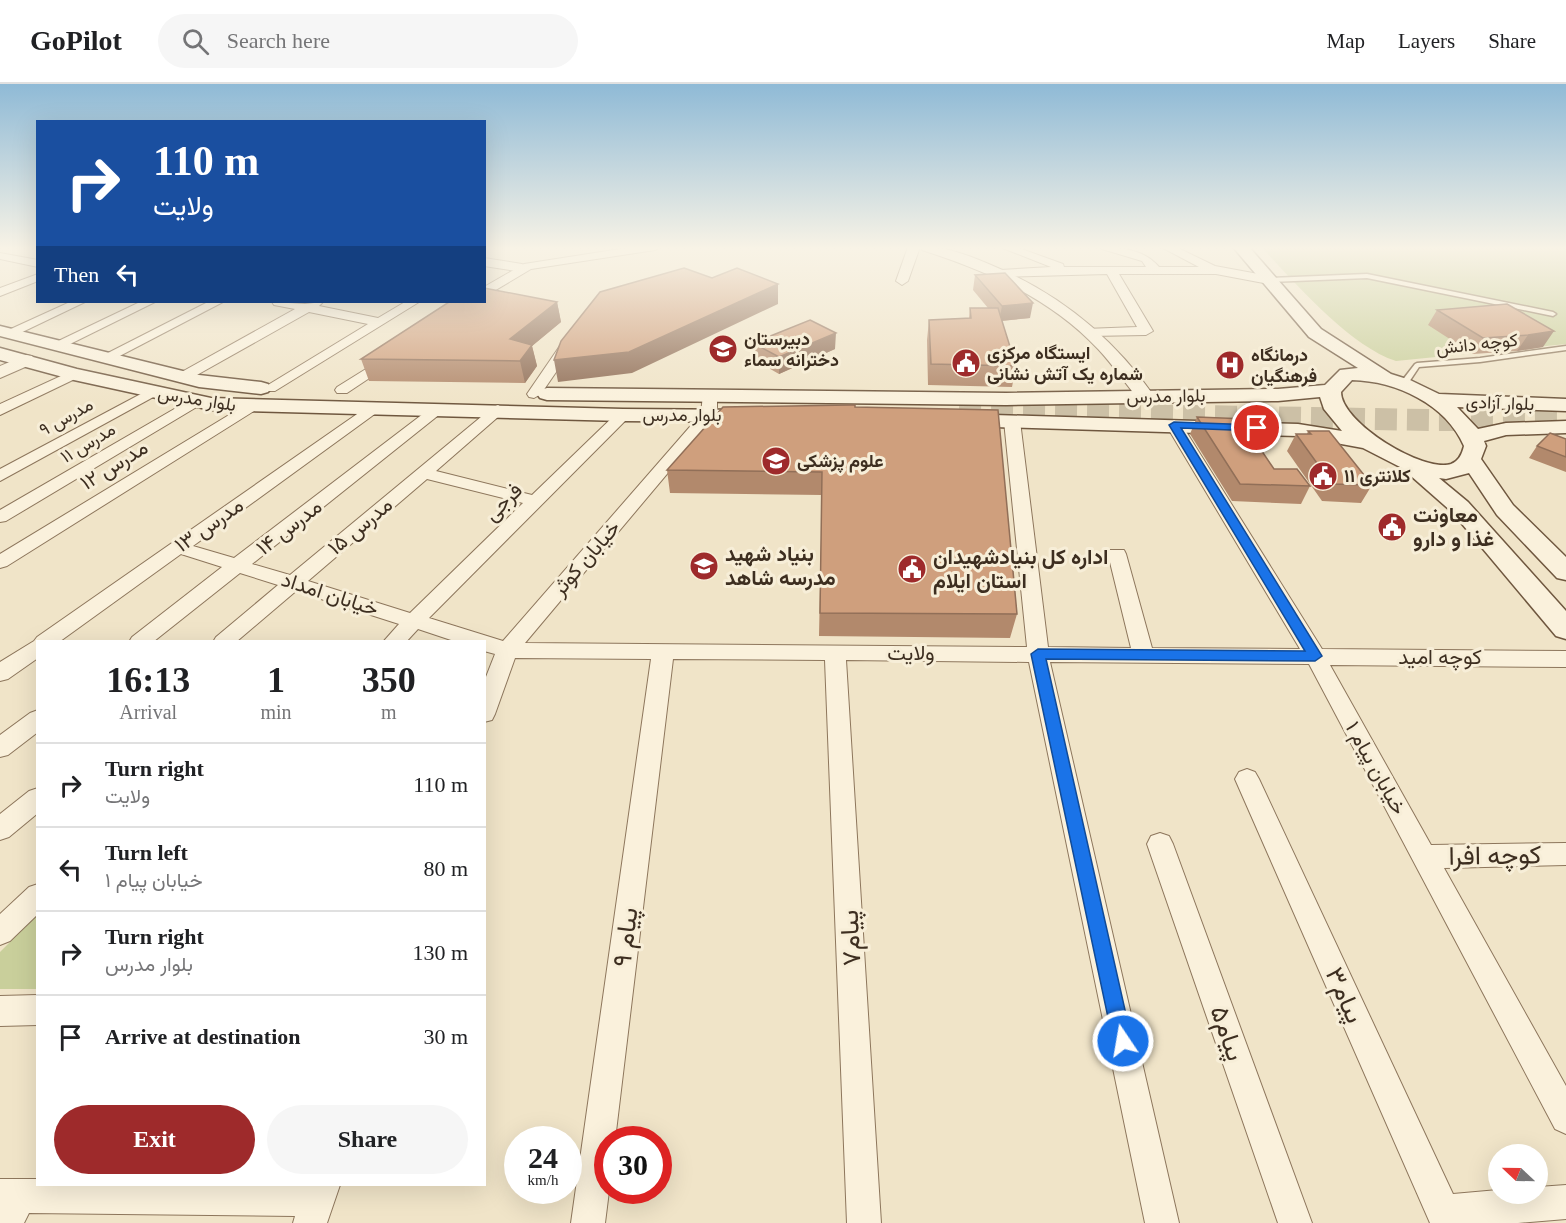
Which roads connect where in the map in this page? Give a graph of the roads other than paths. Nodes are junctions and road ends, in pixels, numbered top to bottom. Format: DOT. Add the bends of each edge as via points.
graph roads {
  1 [pos="1051,300"];
  2 [pos="1128,300"];
  3 [pos="1287,300"];
  4 [pos="1485,300"];
  5 [pos="77,303"];
  6 [pos="147,303"];
  7 [pos="216,303"];
  8 [pos="295,303"];
  9 [pos="411,303"];
  10 [pos="312,304"];
  11 [pos="1553,314"];
  12 [pos="379,322"];
  13 [pos="578,331"];
  14 [pos="5,332"];
  15 [pos="1089,332"];
  16 [pos="1316,333"];
  17 [pos="57,345"];
  18 [pos="1566,348"];
  19 [pos="399,351"];
  20 [pos="0,354"];
  21 [pos="107,357"];
  22 [pos="26,360"];
  23 [pos="0,372"];
  24 [pos="74,374"];
  25 [pos="183,377"];
  26 [pos="1397,383"];
  27 [pos="1333,387"];
  28 [pos="270,388"];
  29 [pos="342,390"];
  30 [pos="152,392"];
  31 [pos="534,394"];
  32 [pos="710,394"];
  33 [pos="1145,396"];
  34 [pos="1434,400"];
  35 [pos="195,402"];
  36 [pos="1566,405"];
  37 [pos="252,406"];
  38 [pos="375,408"];
  39 [pos="0,410"];
  40 [pos="437,410"];
  41 [pos="498,410"];
  42 [pos="623,415"];
  43 [pos="709,415"];
  44 [pos="788,417"];
  45 [pos="941,419"];
  46 [pos="1012,421"];
  47 [pos="1174,425"];
  48 [pos="1566,427"];
  49 [pos="1368,442"];
  50 [pos="1472,449"];
  51 [pos="1404,460"];
  52 [pos="423,473"];
  53 [pos="0,476"];
  54 [pos="536,501"];
  55 [pos="1460,507"];
  56 [pos="1505,510"];
  57 [pos="0,517"];
  58 [pos="178,547"];
  59 [pos="1117,554"];
  60 [pos="0,562"];
  61 [pos="239,566"];
  62 [pos="1566,572"];
  63 [pos="293,583"];
  64 [pos="415,621"];
  65 [pos="1566,628"];
  66 [pos="47,640"];
  67 [pos="142,640"];
  68 [pos="225,640"];
  69 [pos="395,640"];
  70 [pos="474,640"];
  71 [pos="486,644"];
  72 [pos="36,647"];
  73 [pos="507,650"];
  74 [pos="663,651"];
  75 [pos="835,653"];
  76 [pos="1038,654"];
  77 [pos="1143,655"];
  78 [pos="1315,656"];
  79 [pos="1566,658"];
  80 [pos="0,673"];
  81 [pos="486,673"];
  82 [pos="486,708"];
  83 [pos="36,721"];
  84 [pos="0,748"];
  85 [pos="1247,779"];
  86 [pos="36,800"];
  87 [pos="9,822"];
  88 [pos="1160,844"];
  89 [pos="1566,854"];
  90 [pos="1424,857"];
  91 [pos="36,898"];
  92 [pos="0,932"];
  93 [pos="36,1010"];
  94 [pos="0,1011"];
  95 [pos="1566,1118"];
  96 [pos="317,1202"];
  97 [pos="1566,1202"];
  98 [pos="9,1205"];
  99 [pos="1446,1217"];
  100 [pos="588,1223"];
  101 [pos="864,1223"];
  102 [pos="1162,1223"];
  103 [pos="1295,1223"];
  1 -- 15 [label="street"];
  2 -- 15 [label="street" via="1146,331"];
  3 -- 16 [label="main road"];
  4 -- 11 [label="lane"];
  5 -- 14 [label="street"];
  6 -- 17 [label="street"];
  7 -- 21 [label="street"];
  8 -- 10 [label="street"];
  9 -- 12 [label="street"];
  10 -- 12 [label="street"];
  10 -- 25 [label="street"];
  12 -- 28 [label="street"];
  13 -- 31 [label="street"];
  14 -- 17 [label="main road, بلوار مدرس"];
  15 -- 33 [label="street" via="1103,343"];
  16 -- 26 [label="main road"];
  16 -- 27 [label="main road"];
  17 -- 21 [label="main road, بلوار مدرس"];
  17 -- 22 [label="main road"];
  18 -- 26 [label="lane, کوچه دانش" via="1417,365"];
  19 -- 29 [label="street"];
  20 -- 22 [label="main road, بلوار مدرس"];
  21 -- 25 [label="main road, بلوار مدرس"];
  22 -- 23 [label="street"];
  22 -- 24 [label="main road, بلوار مدرس"];
  24 -- 30 [label="main road, بلوار مدرس"];
  24 -- 39 [label="street"];
  25 -- 28 [label="main road, بلوار مدرس" via="228,386"];
  26 -- 27 [label="main road, بلوار مدرس" via="1347,374"];
  26 -- 34 [label="main road"];
  27 -- 33 [label="main road, بلوار مدرس" via="1278,395"];
  27 -- 49 [label="main road" via="1332,406 1341,421"];
  28 -- 29 [label="main road, بلوار مدرس"];
  29 -- 31 [label="main road, بلوار مدرس"];
  30 -- 35 [label="main road, بلوار مدرس"];
  30 -- 53 [label="street, مدرس ۹"];
  31 -- 32 [label="main road, بلوار مدرس"];
  32 -- 33 [label="main road, بلوار مدرس" via="1006,399"];
  32 -- 43 [label="street"];
  34 -- 36 [label="main road, بلوار آزادی"];
  34 -- 50 [label="main road" via="1467,426"];
  35 -- 37 [label="main road, بلوار مدرس"];
  35 -- 57 [label="street, مدرس ۱۱"];
  37 -- 38 [label="main road, بلوار مدرس"];
  37 -- 60 [label="street, مدرس ۱۲"];
  38 -- 40 [label="main road, بلوار مدرس"];
  38 -- 58 [label="street, مدرس ۱۳"];
  40 -- 41 [label="main road, بلوار مدرس"];
  40 -- 61 [label="street, مدرس ۱۴"];
  41 -- 42 [label="main road, بلوار مدرس"];
  41 -- 52 [label="street, مدرس ۱۵"];
  42 -- 43 [label="main road, بلوار مدرس"];
  42 -- 54 [label="street, فرجی"];
  43 -- 44 [label="main road, بلوار مدرس"];
  43 -- 73 [label="street, خیابان کوثر"];
  45 -- 46 [label="main road, بلوار مدرس"];
  46 -- 47 [label="main road, بلوار مدرس"];
  46 -- 76 [label="street"];
  47 -- 49 [label="main road, بلوار مدرس" via="1298,430"];
  47 -- 78 [label="street, خیابان پیام ۱"];
  48 -- 50 [label="main road, بلوار آزادی" via="1506,429"];
  49 -- 51 [label="main road"];
  50 -- 51 [label="main road, بلوار آزادی" via="1460,469 1443,471"];
  50 -- 56 [label="main road"];
  51 -- 55 [label="main road"];
  52 -- 54 [label="street"];
  52 -- 63 [label="street, مدرس ۱۵"];
  54 -- 64 [label="street, فرجی"];
  55 -- 56 [label="main road" via="1479,501"];
  55 -- 65 [label="main road"];
  56 -- 62 [label="main road"];
  58 -- 61 [label="street, خیابان امداد"];
  58 -- 66 [label="street, مدرس ۱۳"];
  59 -- 77 [label="street"];
  61 -- 63 [label="street, خیابان امداد"];
  61 -- 67 [label="street, مدرس ۱۴"];
  63 -- 64 [label="street, خیابان امداد"];
  63 -- 68 [label="street, مدرس ۱۵"];
  64 -- 69 [label="street, فرجی"];
  64 -- 70 [label="street, خیابان امداد"];
  71 -- 73 [label="street, خیابان امداد"];
  72 -- 80 [label="street"];
  73 -- 74 [label="street, ولایت"];
  73 -- 81 [label="street"];
  73 -- 82 [label="street, خیابان کوثر"];
  74 -- 75 [label="street, ولایت"];
  74 -- 100 [label="street, پیام ۹"];
  75 -- 76 [label="street, ولایت"];
  75 -- 101 [label="street, پیام۷"];
  76 -- 77 [label="street, ولایت"];
  76 -- 102 [label="street"];
  77 -- 78 [label="street, ولایت"];
  78 -- 79 [label="street, کوچه امید"];
  78 -- 90 [label="street, خیابان پیام ۱"];
  83 -- 84 [label="street"];
  85 -- 99 [label="street, پیام۳"];
  86 -- 87 [label="street"];
  88 -- 103 [label="street, پیام۵"];
  89 -- 90 [label="street, کوچه افرا"];
  90 -- 95 [label="street, خیابان پیام ۱"];
  91 -- 92 [label="street"];
  93 -- 94 [label="street"];
  96 -- 98 [label="street"];
  97 -- 99 [label="street"];
}
